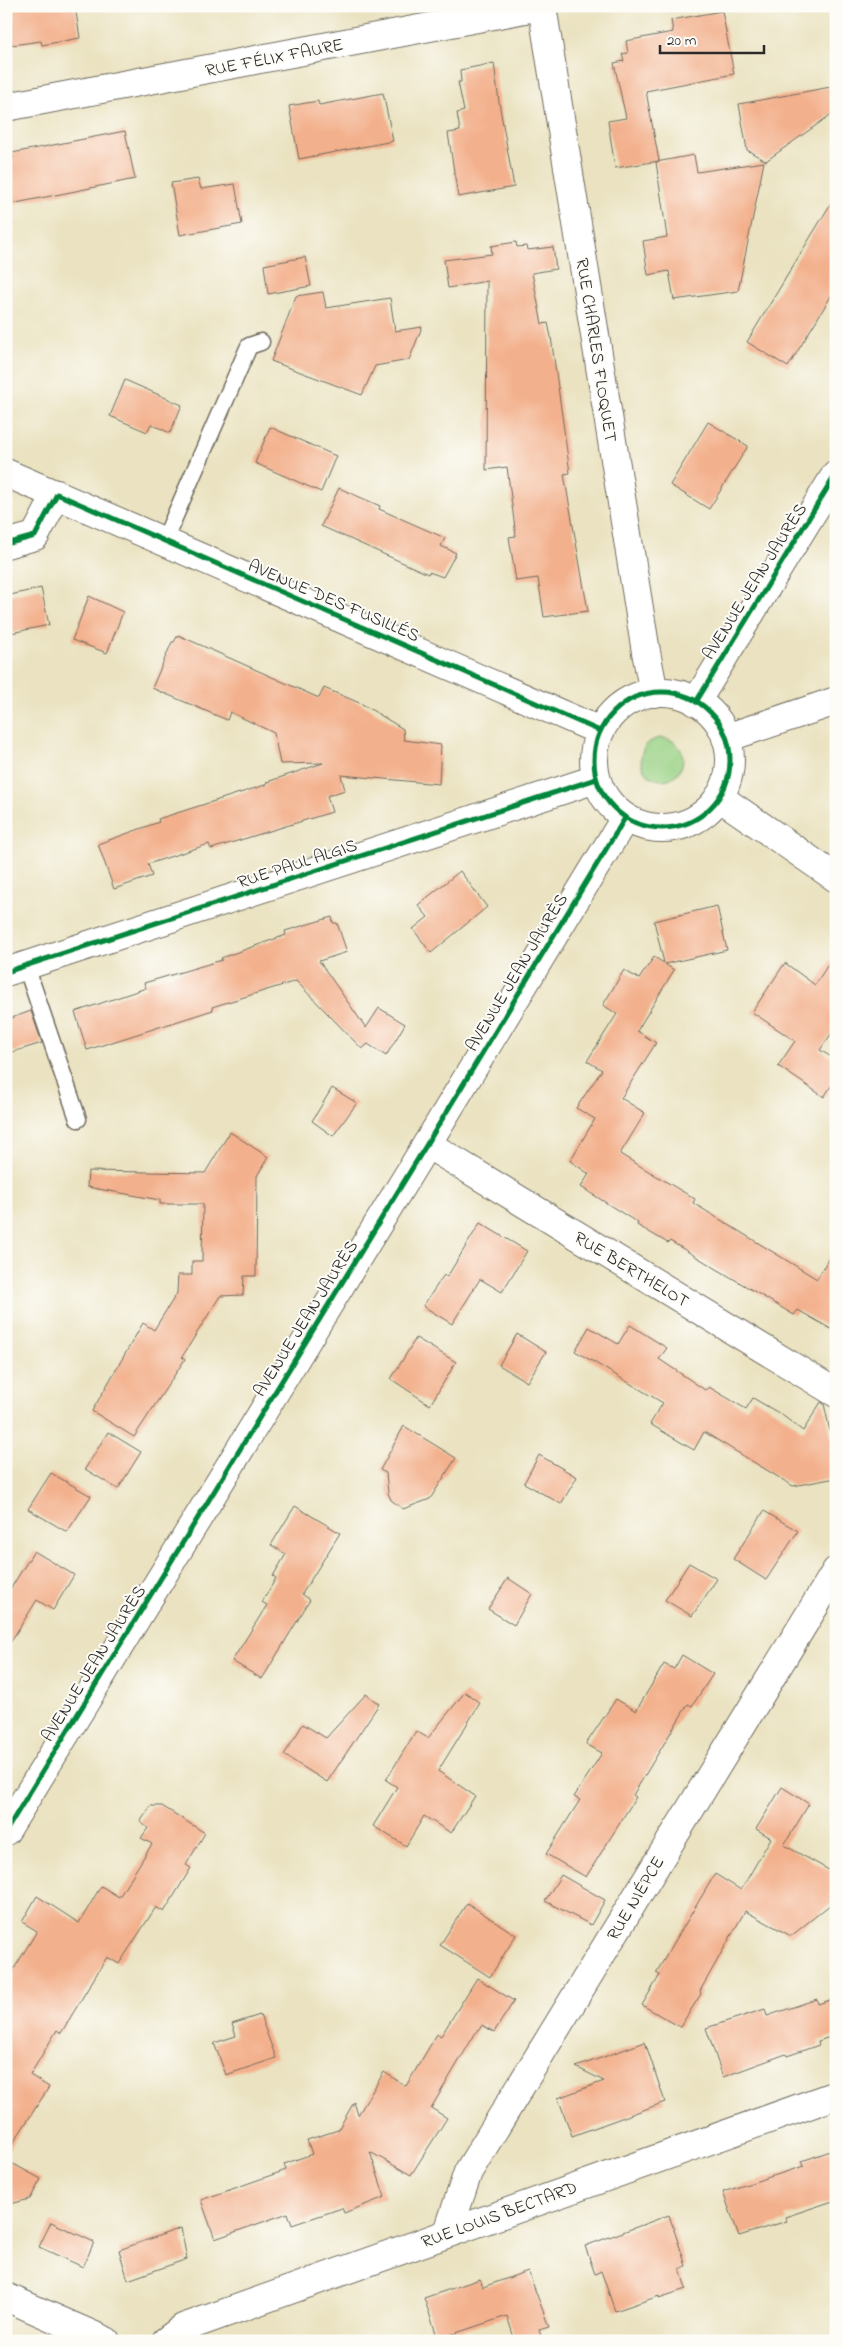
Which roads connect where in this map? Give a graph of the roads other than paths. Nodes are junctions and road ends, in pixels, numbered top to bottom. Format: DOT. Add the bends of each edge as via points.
graph roads {
  1 [pos="541,6"];
  2 [pos="6,108"];
  3 [pos="261,342"];
  4 [pos="6,473"];
  5 [pos="836,474"];
  6 [pos="57,494"];
  7 [pos="164,541"];
  8 [pos="6,544"];
  9 [pos="654,693"];
  10 [pos="836,701"];
  11 [pos="696,702"];
  12 [pos="600,730"];
  13 [pos="726,738"];
  14 [pos="596,779"];
  15 [pos="719,797"];
  16 [pos="625,818"];
  17 [pos="836,878"];
  18 [pos="16,969"];
  19 [pos="78,1119"];
  20 [pos="428,1144"];
  21 [pos="836,1394"];
  22 [pos="836,1571"];
  23 [pos="6,1831"];
  24 [pos="836,2095"];
  25 [pos="448,2232"];
  26 [pos="6,2297"];
  27 [pos="106,2341"];
  28 [pos="166,2341"];
  1 -- 2 [label="street, RUE FÉLIX FAURE"];
  1 -- 9 [label="street, RUE CHARLES FLOQUET"];
  3 -- 7 [label="lane" via="249,346"];
  4 -- 6 [label="street, AVENUE DES FUSILLÉS"];
  5 -- 11 [label="street, AVENUE JEAN JAURÈS"];
  6 -- 7 [label="street, AVENUE DES FUSILLÉS"];
  6 -- 8 [label="street" via="35,536"];
  7 -- 12 [label="street, AVENUE DES FUSILLÉS"];
  9 -- 11 [label="street" via="683,696"];
  9 -- 12 [label="street" via="622,705"];
  10 -- 13 [label="street"];
  11 -- 13 [label="street" via="709,711"];
  12 -- 14 [label="street" via="594,754"];
  13 -- 15 [label="street" via="730,752 729,768"];
  14 -- 16 [label="street" via="607,801"];
  14 -- 18 [label="street, RUE PAUL ALGIS"];
  15 -- 16 [label="street" via="708,811 676,827 650,827"];
  15 -- 17 [label="street"];
  16 -- 20 [label="street, AVENUE JEAN JAURÈS"];
  18 -- 19 [label="lane"];
  20 -- 21 [label="street, RUE BERTHELOT"];
  20 -- 23 [label="street, AVENUE JEAN JAURÈS"];
  22 -- 25 [label="street, RUE NIÉPCE" via="468,2172"];
  24 -- 25 [label="street, RUE LOUIS BECTARD"];
  25 -- 28 [label="street, RUE LOUIS BECTARD" via="183,2328"];
  26 -- 27 [label="street"];
}
